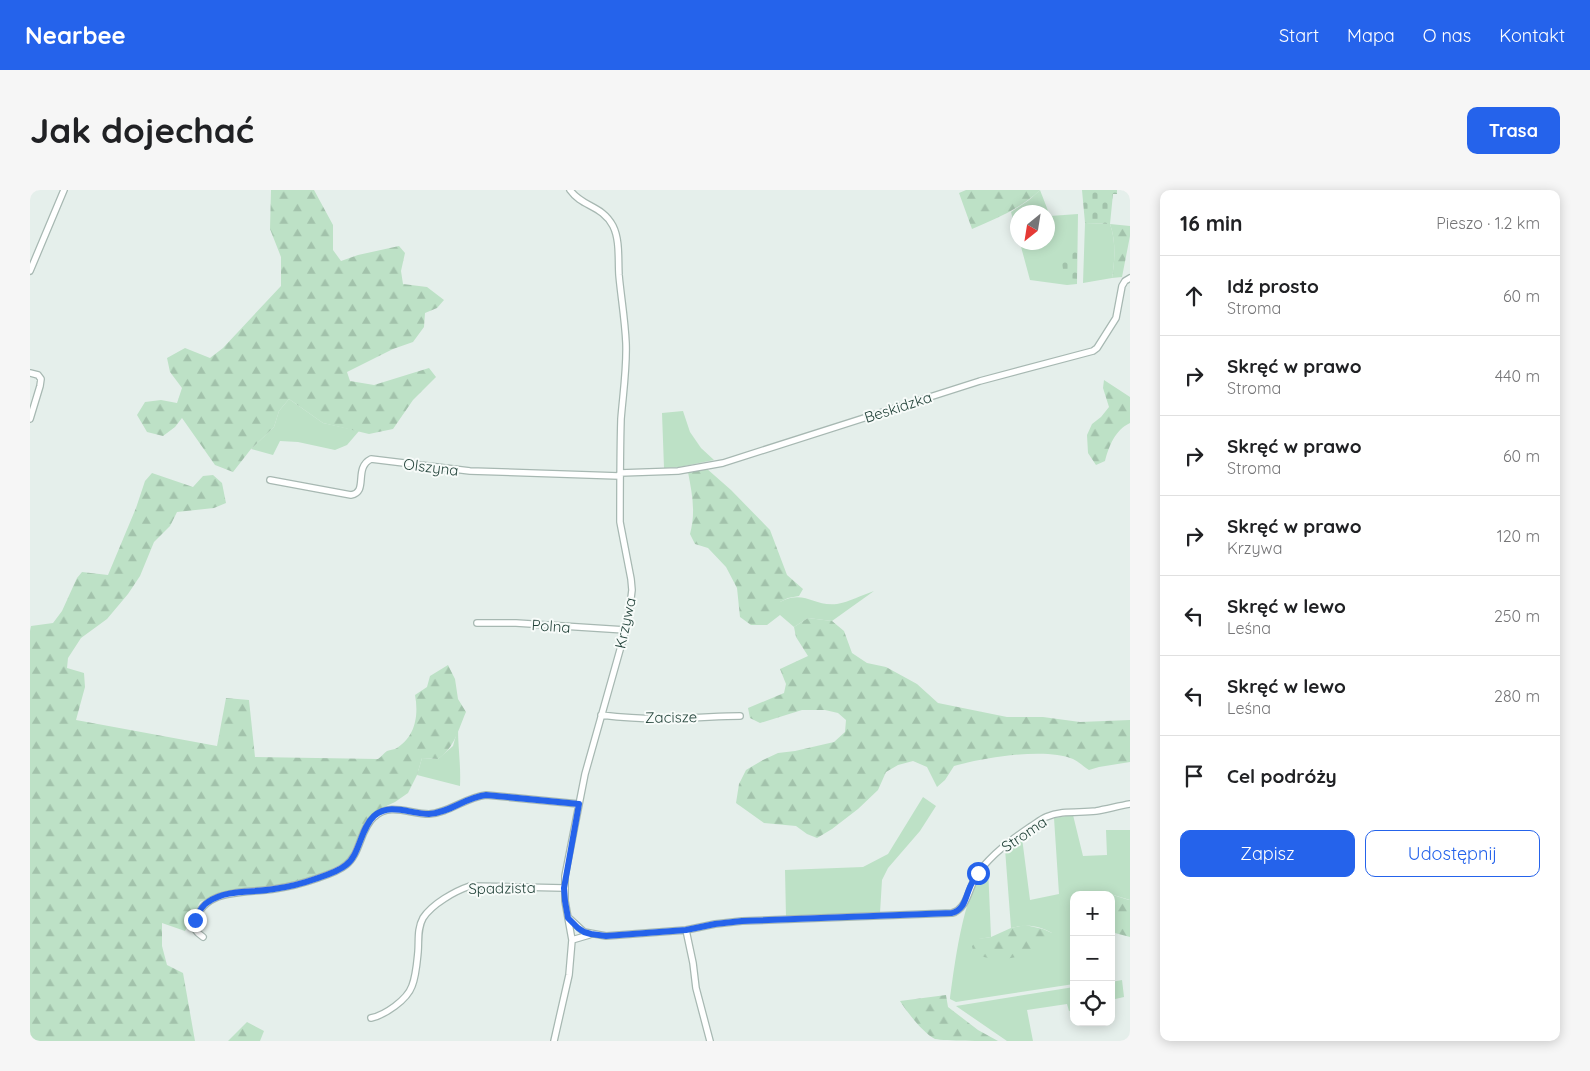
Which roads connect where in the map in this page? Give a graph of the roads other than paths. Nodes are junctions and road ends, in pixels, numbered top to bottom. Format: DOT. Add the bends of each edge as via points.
graph roads {
  1 [pos="64,190"];
  2 [pos="570,190"];
  3 [pos="30,271"];
  4 [pos="1130,278"];
  5 [pos="30,373"];
  6 [pos="30,419"];
  7 [pos="619,475"];
  8 [pos="270,480"];
  9 [pos="476,623"];
  10 [pos="625,630"];
  11 [pos="601,715"];
  12 [pos="740,716"];
  13 [pos="579,804"];
  14 [pos="1130,804"];
  15 [pos="564,888"];
  16 [pos="568,918"];
  17 [pos="686,930"];
  18 [pos="591,934"];
  19 [pos="203,937"];
  20 [pos="572,940"];
  21 [pos="372,1018"];
  22 [pos="554,1041"];
  23 [pos="710,1041"];
  1 -- 3 [label="street"];
  2 -- 7 [label="street, Krzywa" via="585,204 606,216 614,227 618,242 626,342"];
  4 -- 7 [label="street, Beskidzka" via="1122,286 1116,318 1093,351 980,381 723,463 678,471"];
  5 -- 6 [label="street" via="41,379"];
  7 -- 8 [label="street, Olszyna" via="470,471 370,460 363,467 359,492 351,495"];
  7 -- 10 [label="street, Krzywa" via="620,522 632,590"];
  9 -- 10 [label="street, Polna"];
  10 -- 11 [label="street, Krzywa"];
  11 -- 12 [label="street, Zacisze" via="624,718"];
  11 -- 13 [label="street, Krzywa"];
  13 -- 15 [label="street, Krzywa"];
  13 -- 19 [label="street" via="486,795 435,813 396,809 381,811 366,827 345,866 301,883 220,896 206,902 194,928"];
  14 -- 17 [label="street, Stroma" via="1046,817 998,851 978,873 964,905 952,913 742,921"];
  15 -- 16 [label="street, Krzywa"];
  15 -- 21 [label="street, Spadzista" via="470,886 458,890 423,919 418,931 412,986 408,993 381,1016"];
  16 -- 18 [label="street"];
  16 -- 20 [label="street, Krzywa"];
  17 -- 18 [label="street, Stroma" via="606,936"];
  17 -- 23 [label="street"];
  18 -- 20 [label="street"];
  20 -- 22 [label="street, Krzywa" via="569,975"];
}
